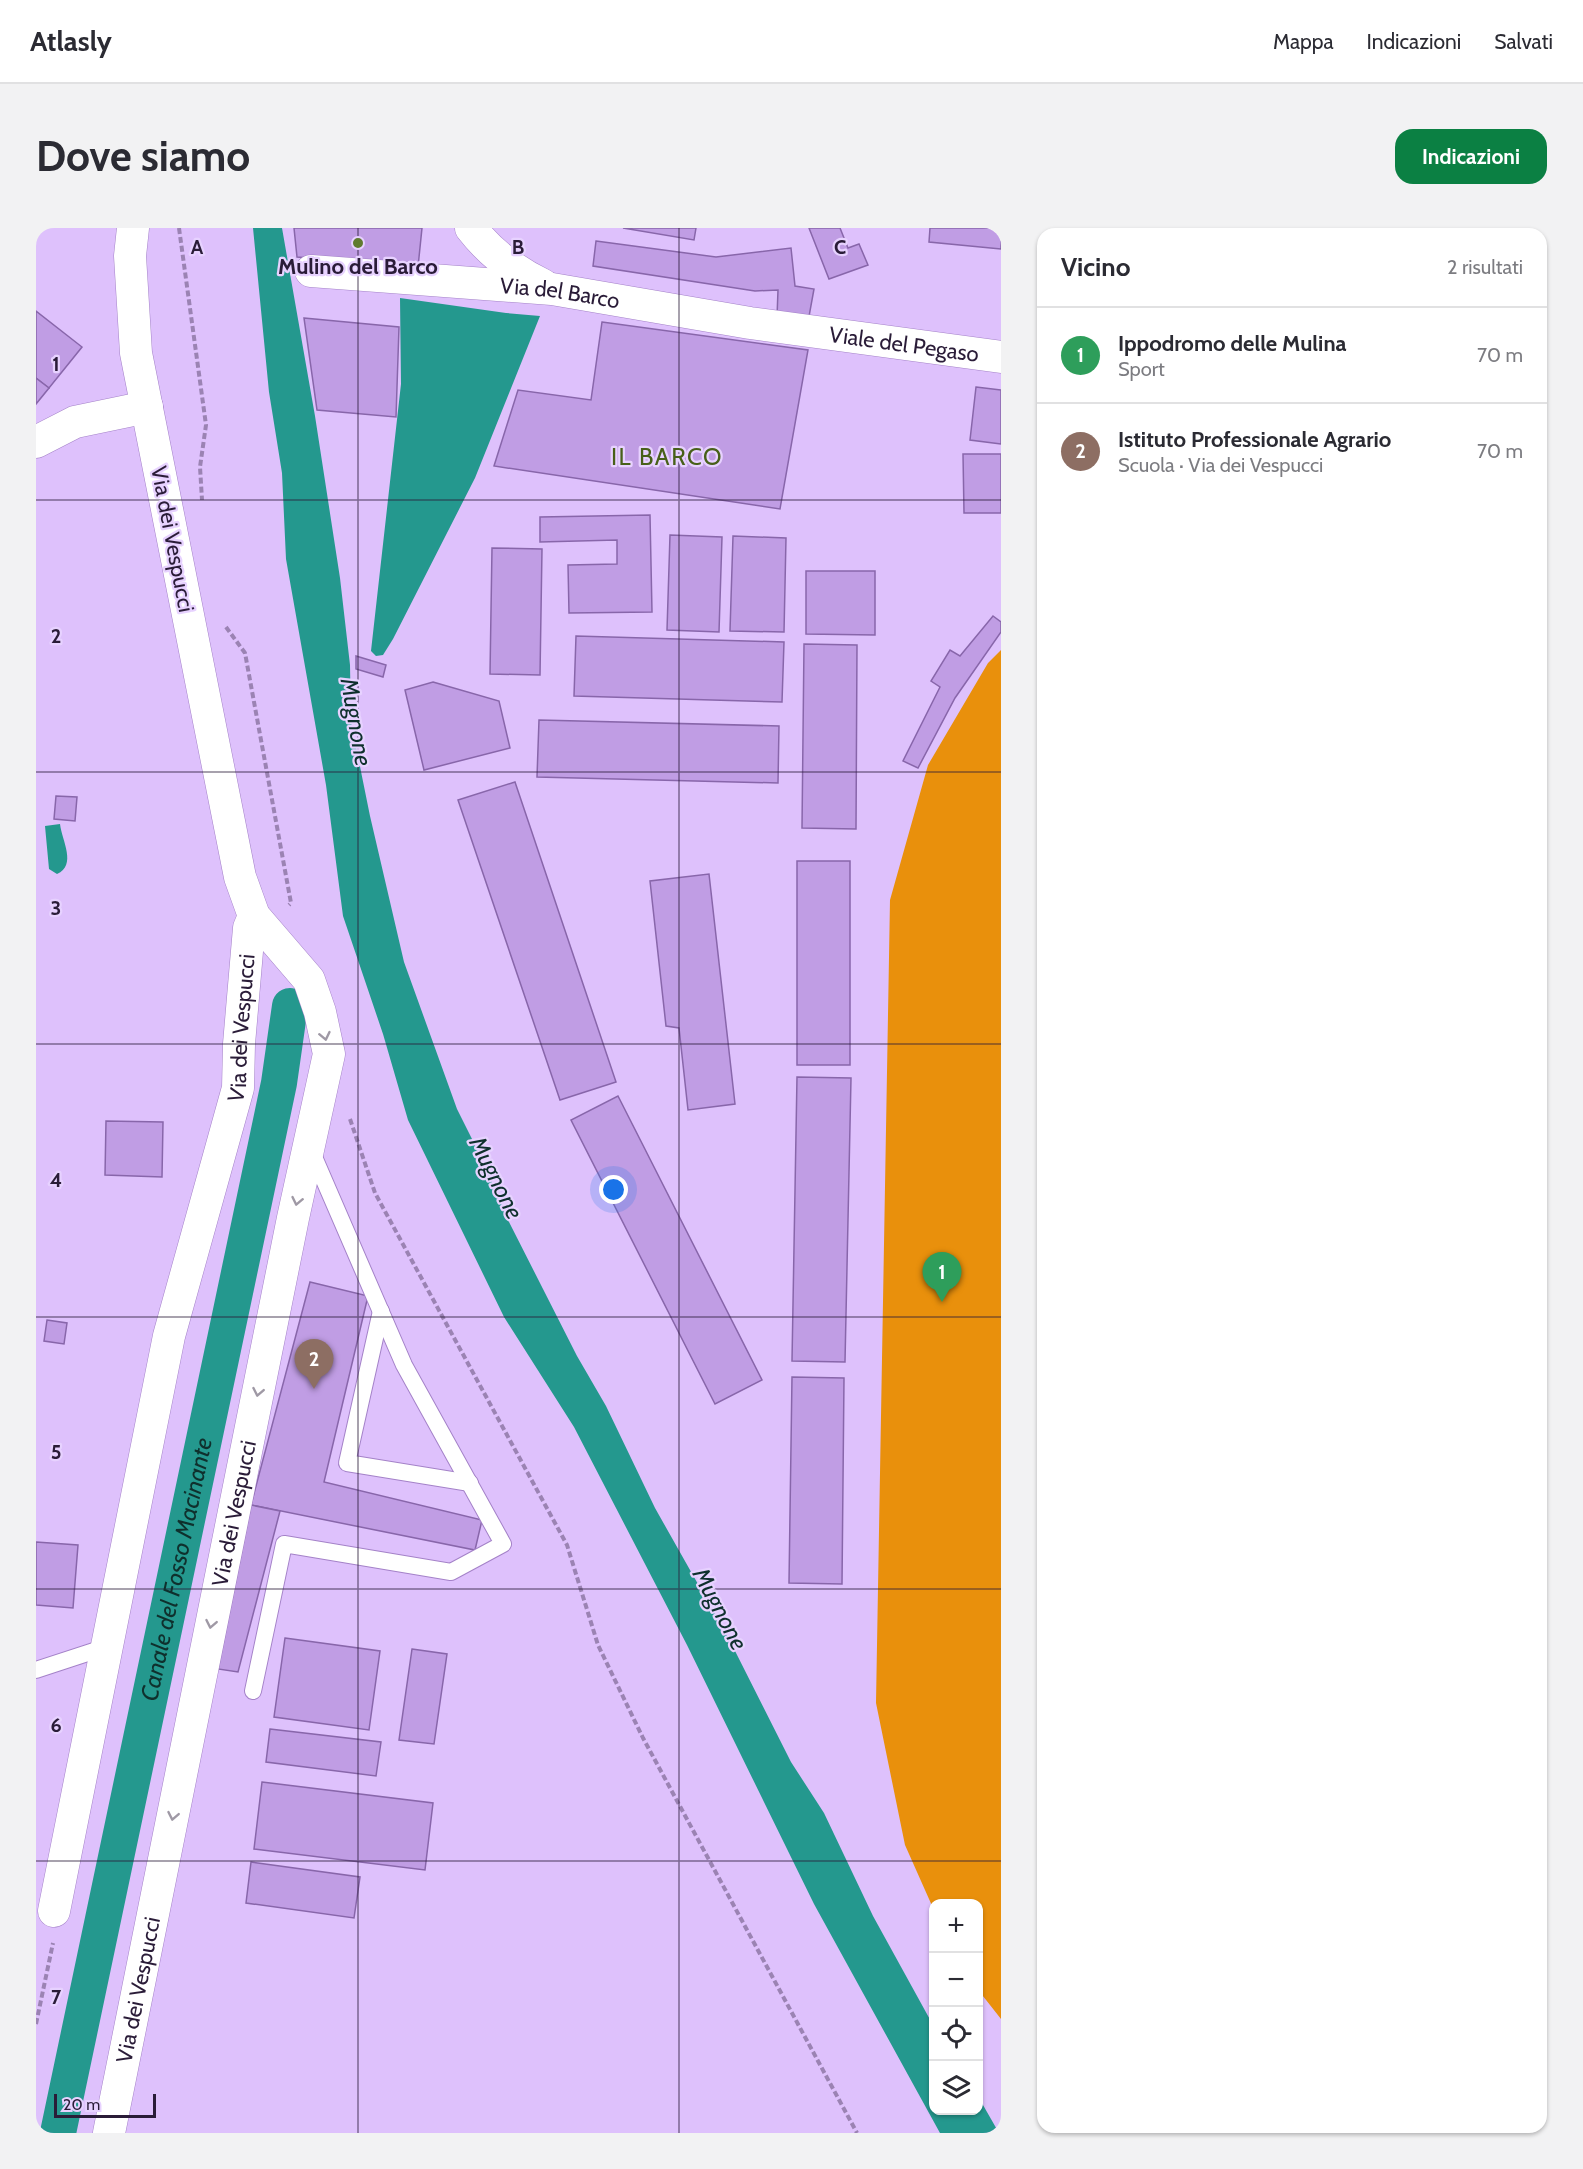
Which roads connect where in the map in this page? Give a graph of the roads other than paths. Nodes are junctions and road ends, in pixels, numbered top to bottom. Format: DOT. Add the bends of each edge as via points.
graph roads {
  1 [pos="133,228"];
  2 [pos="471,228"];
  3 [pos="311,271"];
  4 [pos="549,289"];
  5 [pos="808,330"];
  6 [pos="1001,357"];
  7 [pos="147,407"];
  8 [pos="36,442"];
  9 [pos="269,932"];
  10 [pos="308,1144"];
  11 [pos="381,1311"];
  12 [pos="470,1484"];
  13 [pos="106,1647"];
  14 [pos="36,1670"];
  15 [pos="253,1691"];
  16 [pos="54,1911"];
  17 [pos="108,2133"];
  1 -- 7 [label="street, Via dei Vespucci" via="130,256 134,330"];
  2 -- 4 [label="street" via="504,262"];
  3 -- 4 [label="street, Via del Barco"];
  4 -- 5 [label="street, Via del Barco"];
  5 -- 6 [label="street, Viale del Pegaso"];
  7 -- 8 [label="street" via="75,422"];
  7 -- 9 [label="street, Via dei Vespucci" via="240,877"];
  9 -- 10 [label="street, Via dei Vespucci, one-way" via="309,980 329,1054"];
  9 -- 13 [label="street, Via dei Vespucci" via="249,928 238,1088 169,1336"];
  10 -- 11 [label="lane"];
  10 -- 17 [label="street, Via dei Vespucci, one-way"];
  11 -- 12 [label="lane" via="404,1365"];
  11 -- 12 [label="lane" via="347,1463"];
  12 -- 15 [label="lane" via="503,1544 451,1572 284,1544"];
  13 -- 14 [label="lane"];
  13 -- 16 [label="street, Via dei Vespucci"];
}
